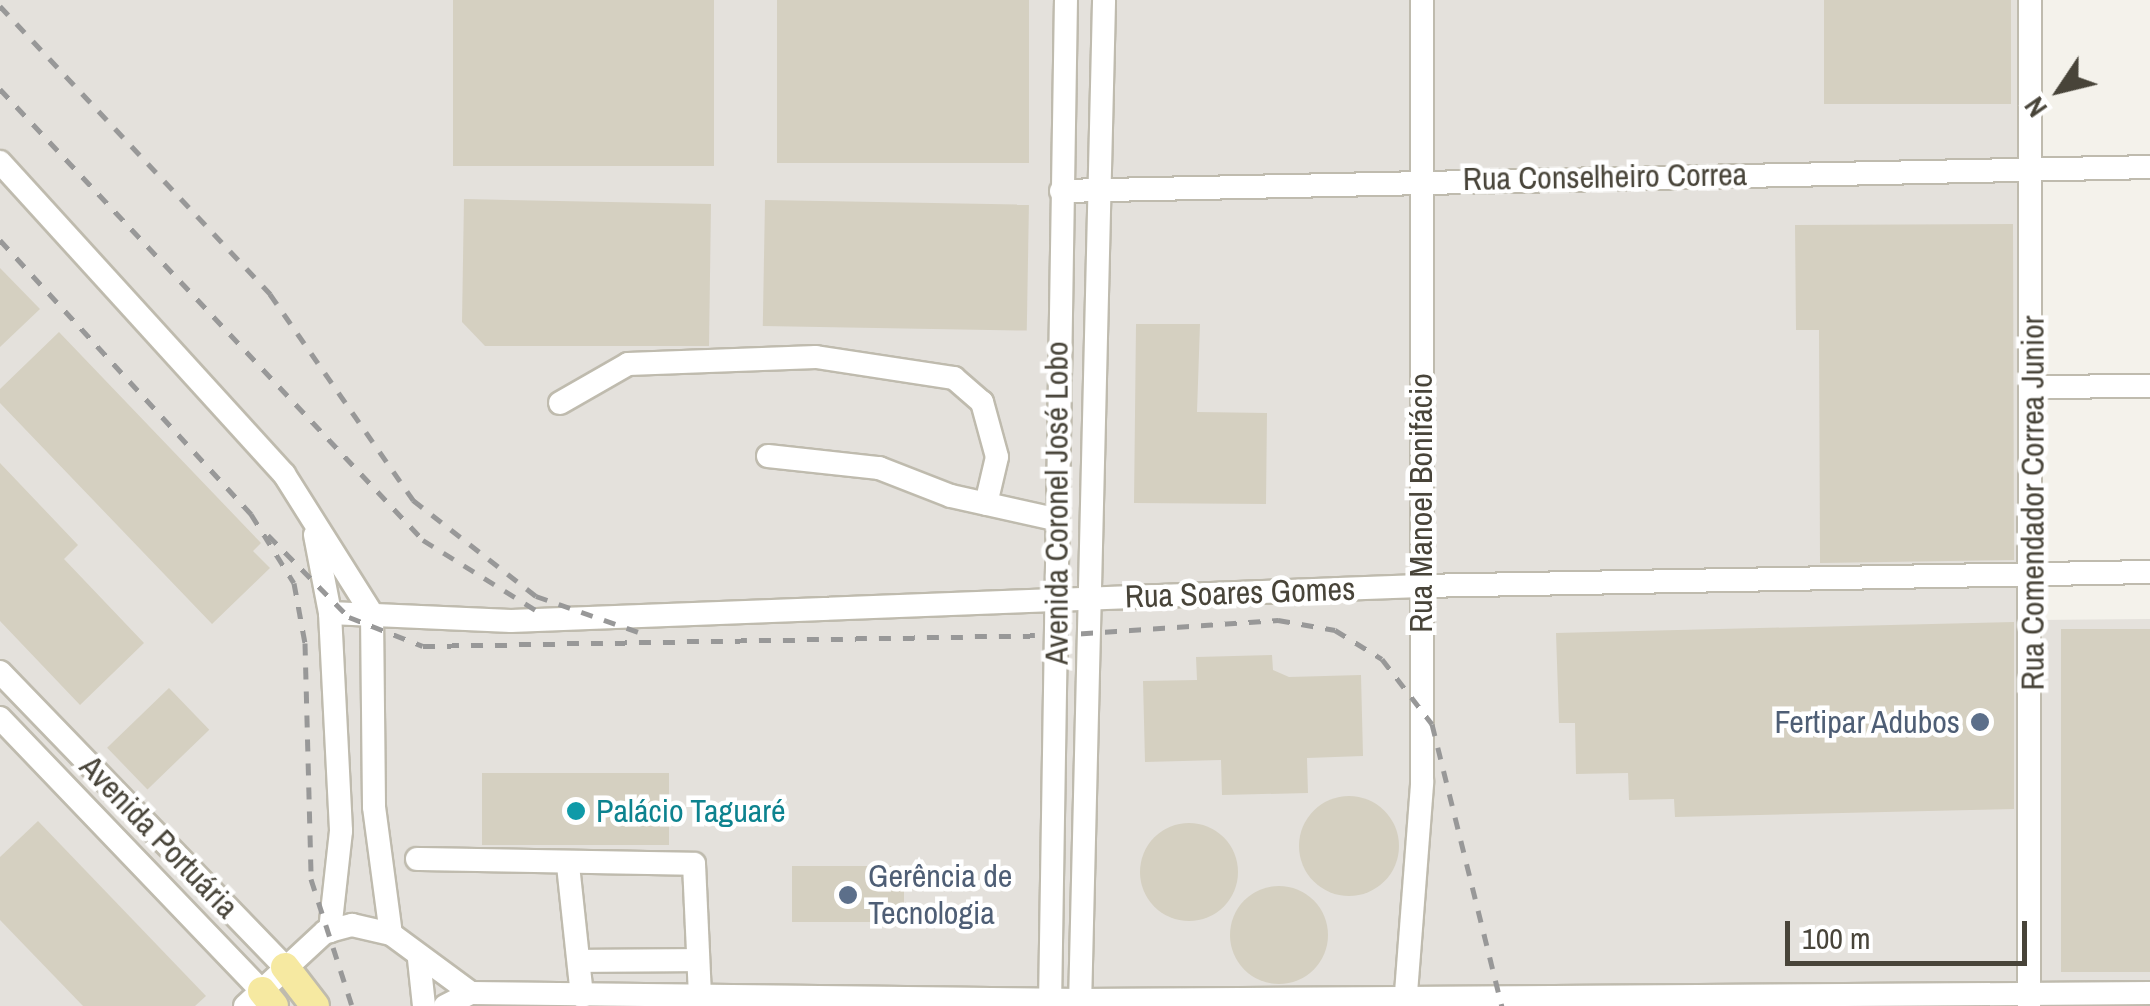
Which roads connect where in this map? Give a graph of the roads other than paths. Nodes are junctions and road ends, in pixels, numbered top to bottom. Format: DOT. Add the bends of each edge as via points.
graph roads {
  1 [pos="1066,0"];
  2 [pos="1104,0"];
  3 [pos="1422,0"];
  4 [pos="2030,0"];
  5 [pos="0,162"];
  6 [pos="2031,167"];
  7 [pos="2150,167"];
  8 [pos="1422,180"];
  9 [pos="1061,191"];
  10 [pos="1100,191"];
  11 [pos="2150,386"];
  12 [pos="2034,387"];
  13 [pos="560,403"];
  14 [pos="768,456"];
  15 [pos="986,504"];
  16 [pos="309,512"];
  17 [pos="1054,518"];
  18 [pos="2150,572"];
  19 [pos="2036,575"];
  20 [pos="1420,586"];
  21 [pos="1091,599"];
  22 [pos="1055,601"];
  23 [pos="330,614"];
  24 [pos="372,614"];
  25 [pos="0,672"];
  26 [pos="0,718"];
  27 [pos="148,825"];
  28 [pos="126,852"];
  29 [pos="417,859"];
  30 [pos="568,865"];
  31 [pos="330,931"];
  32 [pos="392,934"];
  33 [pos="418,960"];
  34 [pos="697,960"];
  35 [pos="580,961"];
  36 [pos="284,967"];
  37 [pos="471,993"];
  38 [pos="2150,993"];
  39 [pos="582,996"];
  40 [pos="700,996"];
  41 [pos="1406,1000"];
  42 [pos="260,1001"];
  43 [pos="2029,1001"];
  44 [pos="1050,1003"];
  45 [pos="1080,1003"];
  46 [pos="314,1006"];
  47 [pos="424,1006"];
  48 [pos="445,1006"];
  1 -- 9 [label="street, Avenida Coronel José Lobo"];
  2 -- 10 [label="street, Avenida Coronel José Lobo"];
  3 -- 8 [label="street, Rua Manoel Bonifácio"];
  4 -- 6 [label="street, Rua Comendador Correa Junior"];
  5 -- 16 [label="street"];
  6 -- 7 [label="street, Rua Conselheiro Correa"];
  6 -- 8 [label="street, Rua Conselheiro Correa"];
  6 -- 12 [label="street, Rua Comendador Correa Junior"];
  8 -- 10 [label="street, Rua Conselheiro Correa"];
  8 -- 20 [label="street, Rua Manoel Bonifácio"];
  9 -- 10 [label="street, Rua Conselheiro Correa"];
  9 -- 17 [label="street, Avenida Coronel José Lobo"];
  10 -- 21 [label="street, Avenida Coronel José Lobo"];
  11 -- 12 [label="street"];
  12 -- 19 [label="street, Rua Comendador Correa Junior"];
  13 -- 15 [label="street" via="628,364 816,356 954,378 982,402 997,457"];
  14 -- 15 [label="street" via="879,468"];
  15 -- 17 [label="street"];
  16 -- 23 [label="street"];
  16 -- 24 [label="street"];
  17 -- 22 [label="street, Avenida Coronel José Lobo"];
  18 -- 19 [label="street, Rua Soares Gomes"];
  19 -- 20 [label="street, Rua Soares Gomes"];
  19 -- 43 [label="street, Rua Comendador Correa Junior"];
  20 -- 21 [label="street, Rua Soares Gomes"];
  20 -- 41 [label="street, Rua Manoel Bonifácio" via="1422,783"];
  21 -- 22 [label="street, Rua Soares Gomes"];
  21 -- 45 [label="street, Avenida Coronel José Lobo"];
  22 -- 24 [label="street, Rua Soares Gomes" via="511,621"];
  22 -- 44 [label="street, Avenida Coronel José Lobo"];
  23 -- 24 [label="street, Rua Soares Gomes"];
  23 -- 31 [label="street" via="341,831"];
  24 -- 32 [label="street" via="374,807"];
  25 -- 27 [label="street, Avenida Portuária"];
  26 -- 28 [label="street, Avenida Portuária"];
  27 -- 28 [label="street"];
  27 -- 36 [label="street, Avenida Portuária"];
  28 -- 42 [label="street, Avenida Portuária"];
  29 -- 30 [label="street"];
  30 -- 34 [label="street" via="694,864"];
  30 -- 35 [label="street"];
  31 -- 32 [label="street" via="366,925"];
  31 -- 36 [label="street"];
  32 -- 33 [label="street"];
  33 -- 37 [label="street"];
  33 -- 47 [label="street"];
  34 -- 35 [label="street"];
  34 -- 40 [label="street"];
  35 -- 39 [label="street"];
  36 -- 42 [label="street"];
  36 -- 46 [label="main road, Avenida Portuária"];
  37 -- 39 [label="street"];
  37 -- 48 [label="street"];
  38 -- 43 [label="street"];
  39 -- 40 [label="street"];
  40 -- 44 [label="street"];
  41 -- 43 [label="street"];
  41 -- 45 [label="street"];
  44 -- 45 [label="street"];
}
